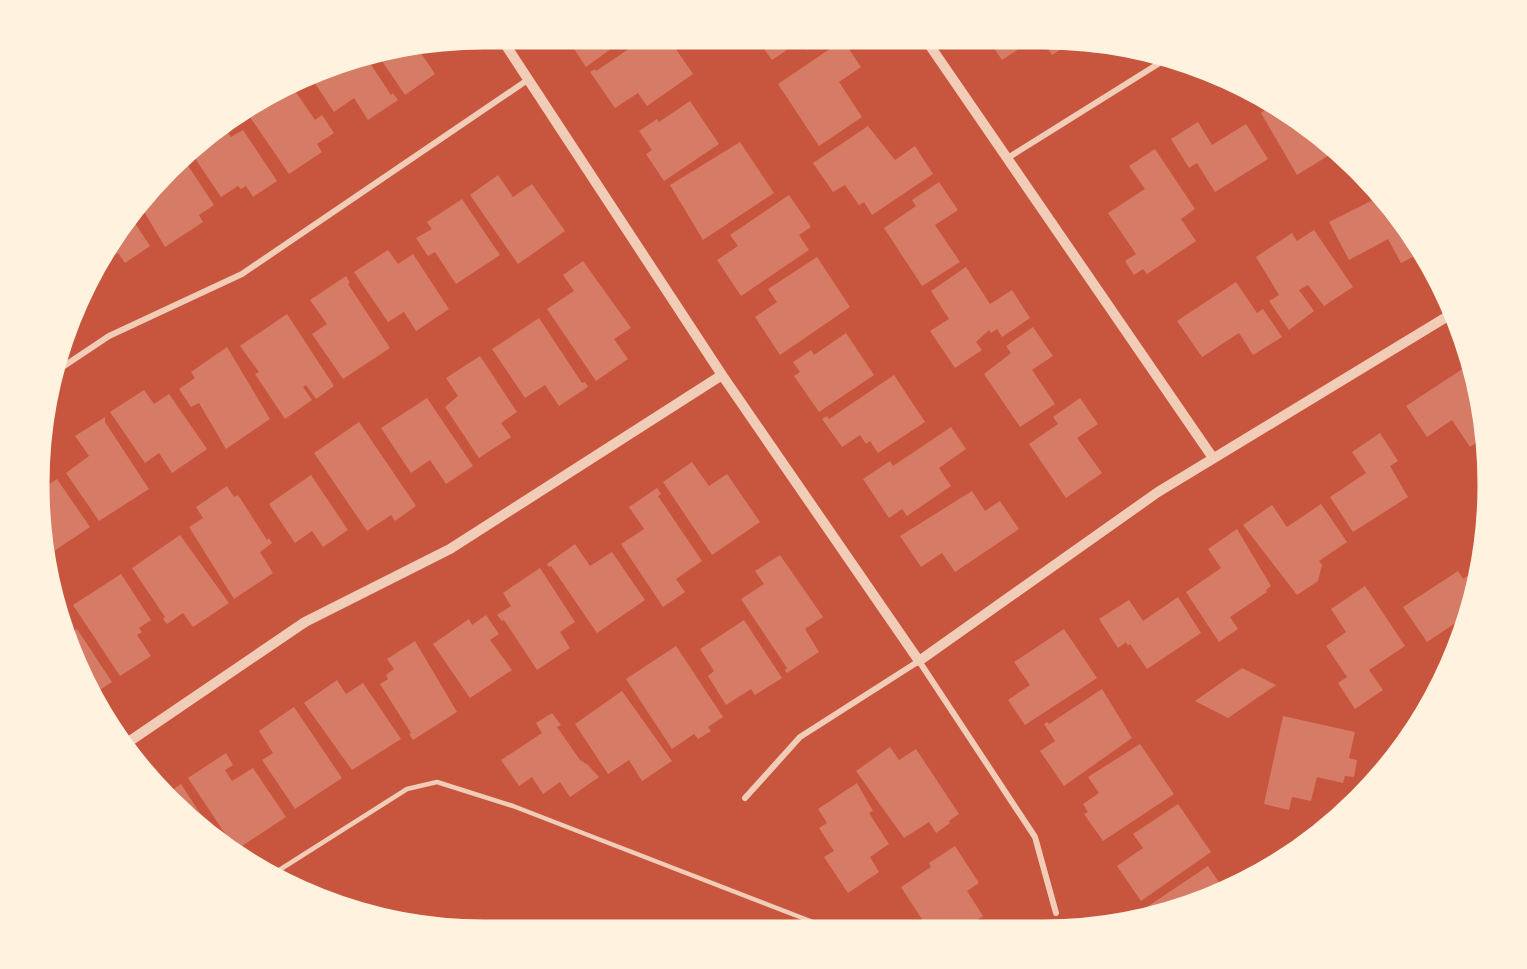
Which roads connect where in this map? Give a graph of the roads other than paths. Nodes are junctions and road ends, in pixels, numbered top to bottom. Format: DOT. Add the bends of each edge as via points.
graph roads {
  1 [pos="508,48"];
  2 [pos="931,48"];
  3 [pos="1158,64"];
  4 [pos="529,79"];
  5 [pos="1006,159"];
  6 [pos="1446,317"];
  7 [pos="65,365"];
  8 [pos="722,375"];
  9 [pos="1213,458"];
  10 [pos="919,661"];
  11 [pos="131,740"];
  12 [pos="745,798"];
  13 [pos="279,870"];
  14 [pos="1056,913"];
  15 [pos="810,921"];
  1 -- 4 [label="street"];
  2 -- 5 [label="street"];
  3 -- 5 [label="street"];
  4 -- 7 [label="street" via="242,274 109,336"];
  4 -- 8 [label="street"];
  5 -- 9 [label="street"];
  6 -- 9 [label="street"];
  8 -- 10 [label="street"];
  8 -- 11 [label="street" via="450,549 305,622"];
  9 -- 10 [label="street" via="1158,492"];
  10 -- 12 [label="street" via="800,737"];
  10 -- 14 [label="street" via="1035,837"];
  13 -- 15 [label="lane" via="407,789 437,782 513,806"];
}
